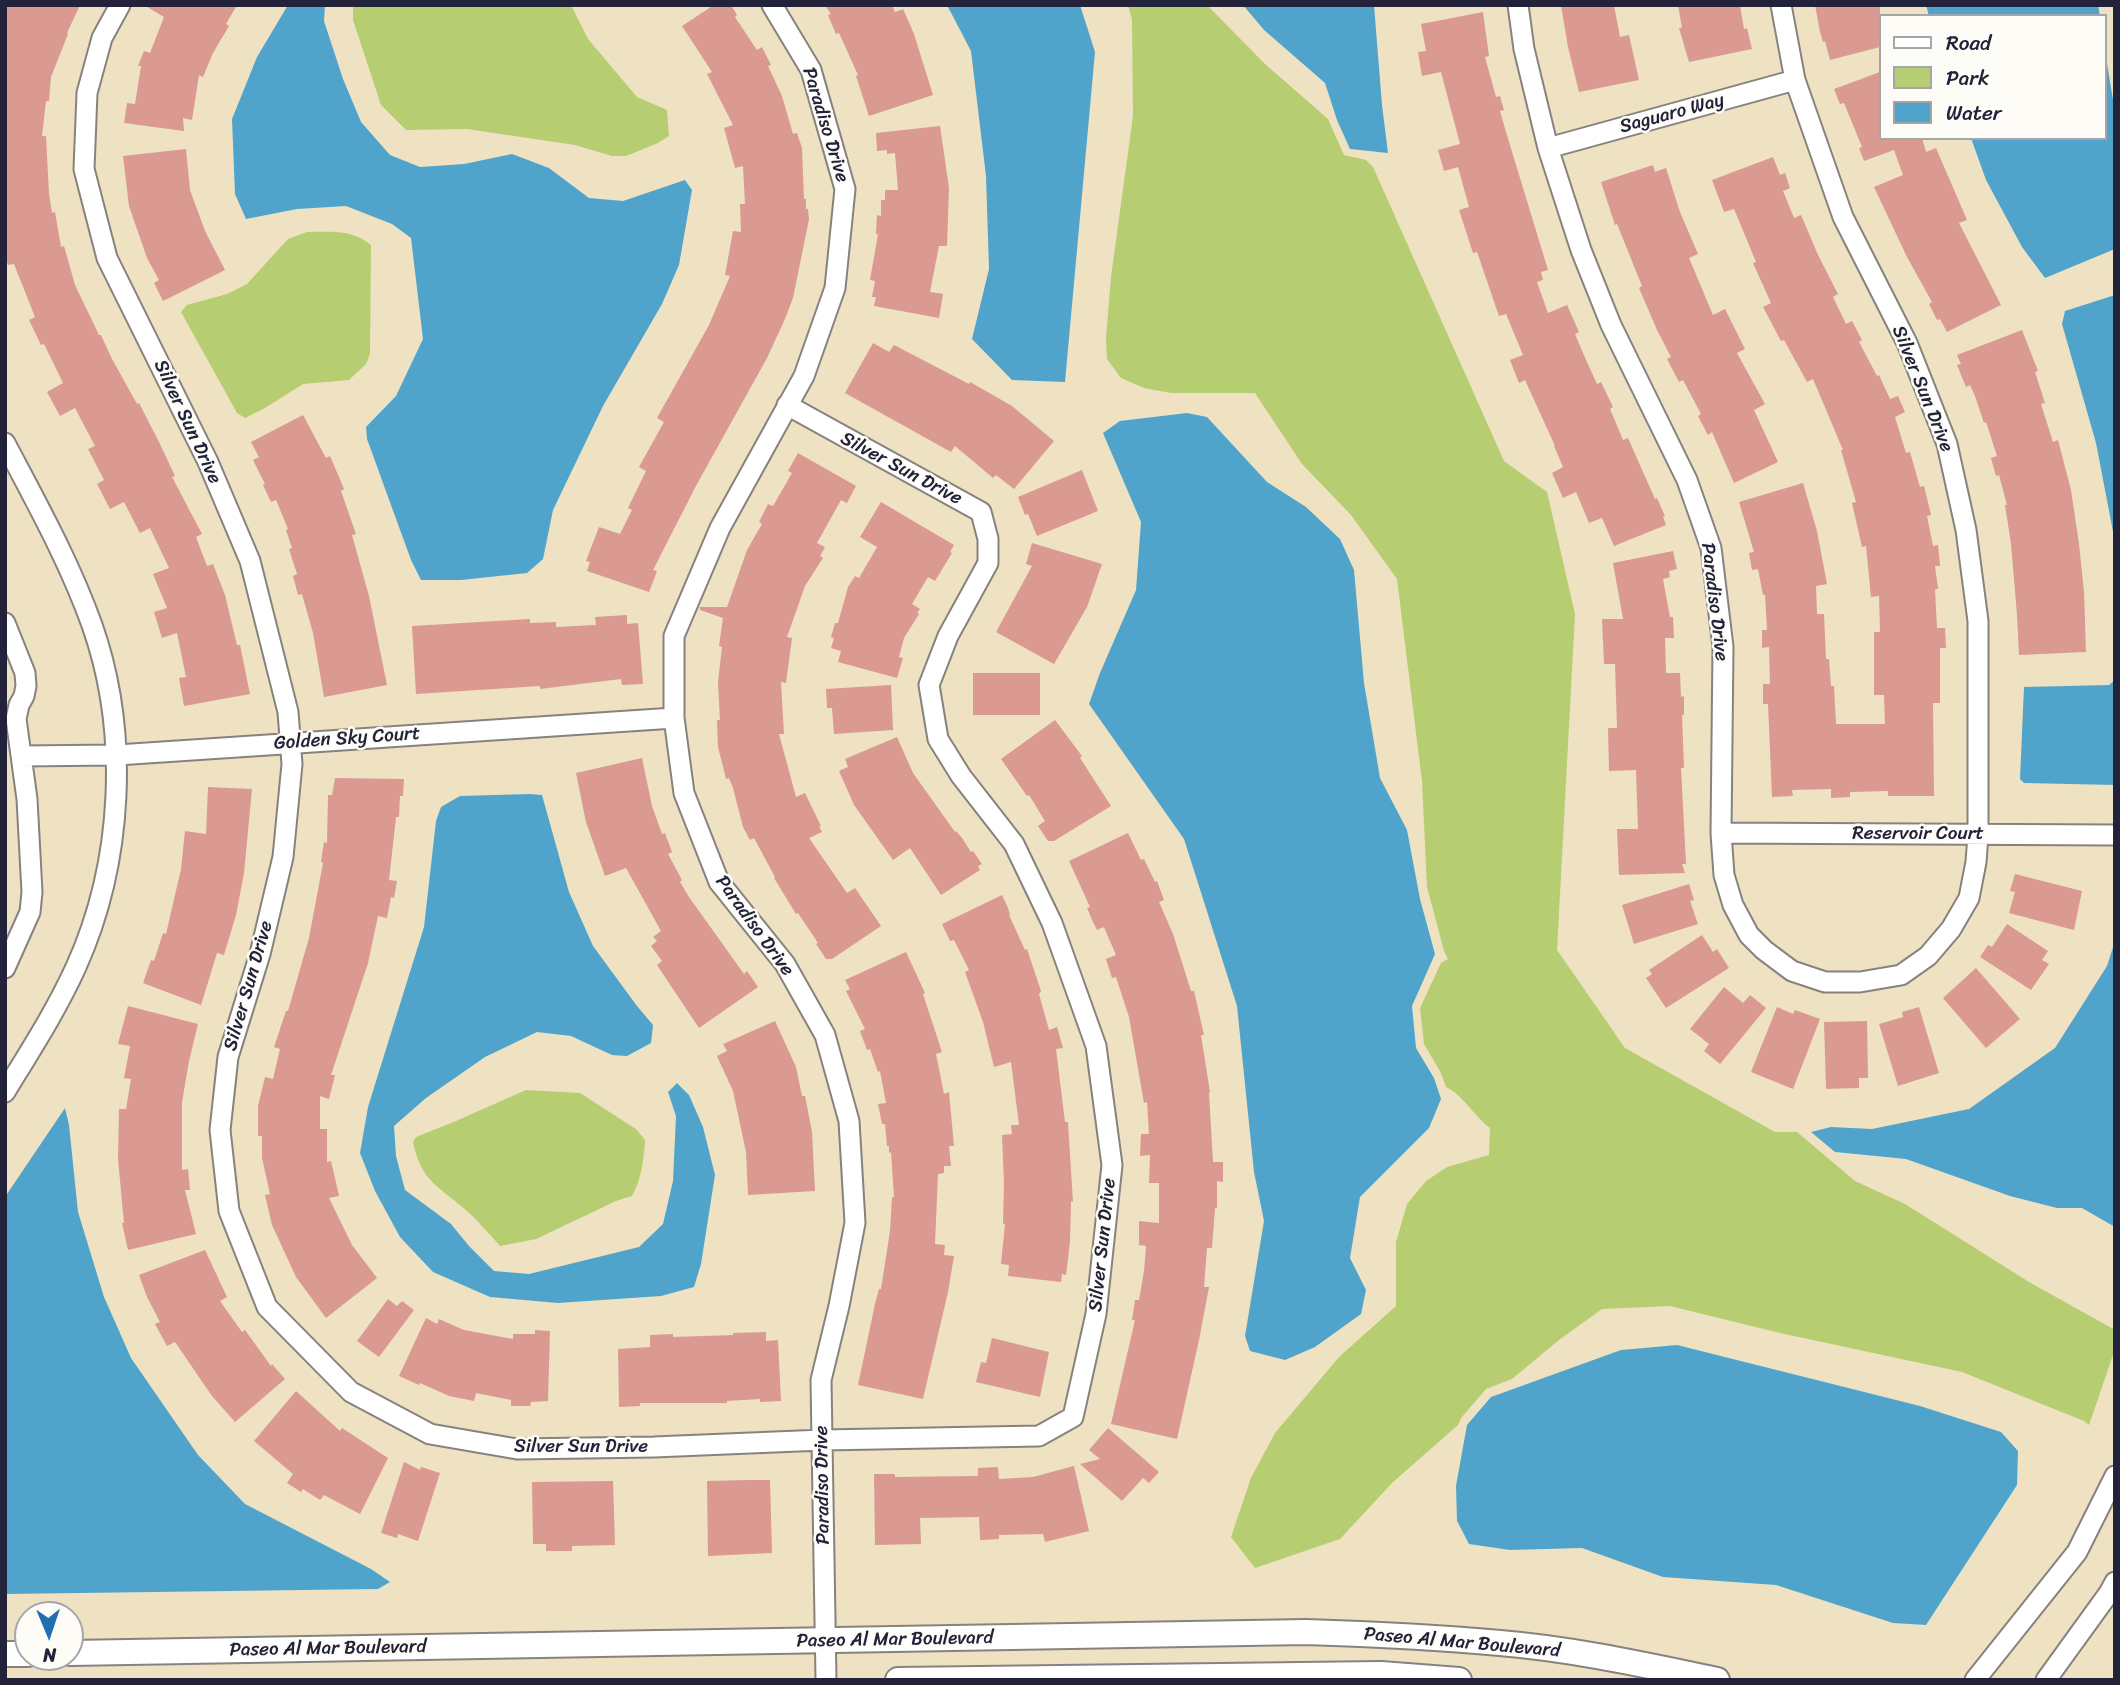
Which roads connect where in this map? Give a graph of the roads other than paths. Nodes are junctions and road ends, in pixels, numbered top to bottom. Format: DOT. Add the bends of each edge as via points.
graph roads {
  1 [pos="120,5"];
  2 [pos="772,5"];
  3 [pos="1518,5"];
  4 [pos="1781,5"];
  5 [pos="1796,80"];
  6 [pos="1548,148"];
  7 [pos="788,405"];
  8 [pos="5,443"];
  9 [pos="5,624"];
  10 [pos="674,718"];
  11 [pos="291,742"];
  12 [pos="117,755"];
  13 [pos="21,756"];
  14 [pos="1721,833"];
  15 [pos="1978,835"];
  16 [pos="2115,835"];
  17 [pos="5,968"];
  18 [pos="5,1092"];
  19 [pos="823,1440"];
  20 [pos="2115,1476"];
  21 [pos="2115,1582"];
  22 [pos="825,1641"];
  23 [pos="84,1653"];
  24 [pos="825,1680"];
  25 [pos="898,1680"];
  26 [pos="1459,1680"];
  27 [pos="1717,1680"];
  28 [pos="1975,1680"];
  29 [pos="2046,1680"];
  1 -- 11 [label="street, Silver Sun Drive" via="102,38 87,93 84,169 107,258 208,462 250,561 288,712"];
  2 -- 7 [label="street, Paradiso Drive" via="811,70 845,189 835,288 804,376"];
  3 -- 6 [label="street, Paradiso Drive"];
  4 -- 5 [label="street, Silver Sun Drive"];
  5 -- 6 [label="street, Saguaro Way"];
  5 -- 15 [label="street, Silver Sun Drive" via="1843,217 1906,343 1947,444 1966,530 1978,621"];
  6 -- 14 [label="street, Paradiso Drive" via="1611,325 1687,480 1711,548 1723,647"];
  7 -- 10 [label="street, Paradiso Drive" via="720,528 674,636"];
  7 -- 19 [label="street, Silver Sun Drive" via="981,512 988,563 948,636 929,685 938,739 1014,844 1052,923 1096,1046 1112,1166 1096,1314 1073,1416 1039,1436"];
  8 -- 12 [label="street" via="73,576 92,626 102,657"];
  9 -- 13 [label="street" via="25,673 16,719"];
  10 -- 11 [label="street, Golden Sky Court"];
  10 -- 19 [label="street, Paradiso Drive" via="684,793 719,882 785,964 825,1035 849,1121 855,1223 821,1380"];
  11 -- 12 [label="street, Golden Sky Court"];
  11 -- 19 [label="street, Silver Sun Drive" via="283,857 260,954 228,1057 220,1130 229,1212 267,1307 351,1392 430,1434 517,1449"];
  12 -- 13 [label="street, Golden Sky Court"];
  12 -- 18 [label="street" via="111,846 89,934 55,1011"];
  13 -- 17 [label="street" via="32,892 30,912"];
  14 -- 15 [label="street, Reservoir Court"];
  14 -- 15 [label="street, Paradiso Drive" via="1724,875 1749,935 1792,971 1825,982 1901,975 1928,956 1969,898"];
  15 -- 16 [label="street, Reservoir Court"];
  19 -- 22 [label="street, Paradiso Drive"];
  20 -- 28 [label="street" via="2077,1552"];
  21 -- 29 [label="street"];
  22 -- 23 [label="main road, Paseo Al Mar Boulevard"];
  22 -- 24 [label="street, Paradiso Drive"];
  22 -- 27 [label="main road, Paseo Al Mar Boulevard" via="1306,1632 1391,1635 1502,1643"];
  25 -- 26 [label="main road, Paseo Al Mar Boulevard" via="1297,1674"];
}
